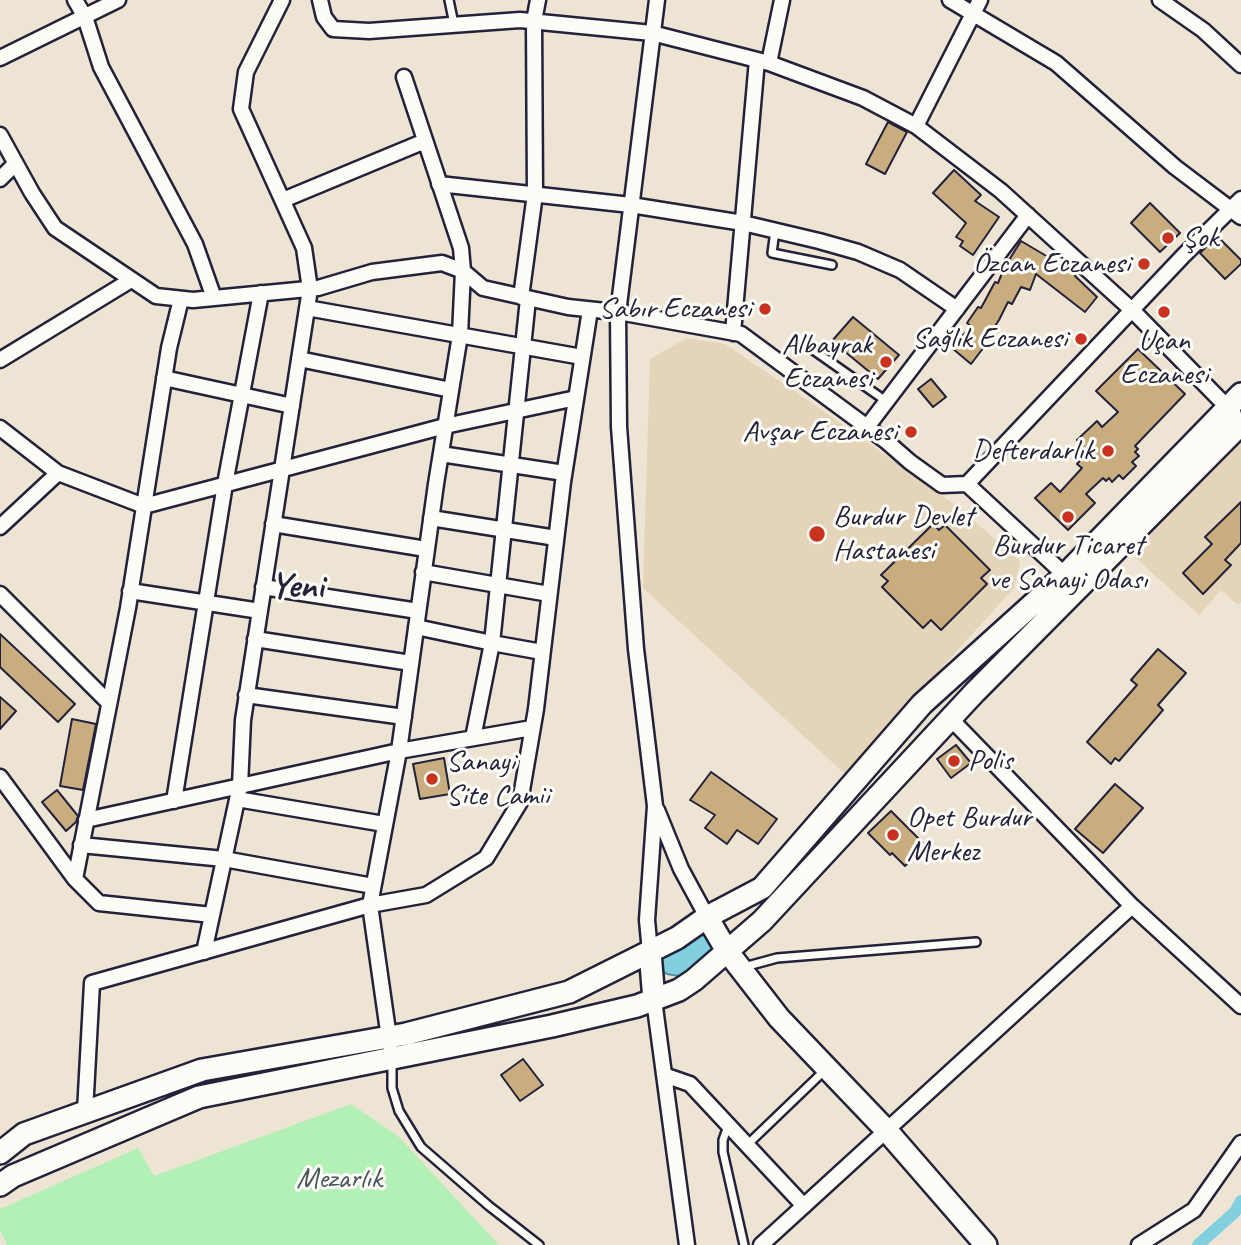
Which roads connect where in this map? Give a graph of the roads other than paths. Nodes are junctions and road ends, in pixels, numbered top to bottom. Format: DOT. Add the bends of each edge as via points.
graph roads {
  1 [pos="75,0"];
  2 [pos="118,0"];
  3 [pos="282,0"];
  4 [pos="320,0"];
  5 [pos="449,0"];
  6 [pos="538,0"];
  7 [pos="657,0"];
  8 [pos="782,0"];
  9 [pos="950,0"];
  10 [pos="1160,0"];
  11 [pos="976,6"];
  12 [pos="85,17"];
  13 [pos="534,22"];
  14 [pos="454,25"];
  15 [pos="652,33"];
  16 [pos="0,58"];
  17 [pos="763,62"];
  18 [pos="1241,65"];
  19 [pos="404,77"];
  20 [pos="916,126"];
  21 [pos="0,135"];
  22 [pos="425,141"];
  23 [pos="15,164"];
  24 [pos="0,179"];
  25 [pos="439,184"];
  26 [pos="535,194"];
  27 [pos="283,200"];
  28 [pos="631,205"];
  29 [pos="1238,208"];
  30 [pos="1028,215"];
  31 [pos="743,223"];
  32 [pos="775,231"];
  33 [pos="832,265"];
  34 [pos="463,271"];
  35 [pos="131,280"];
  36 [pos="310,289"];
  37 [pos="261,293"];
  38 [pos="214,298"];
  39 [pos="525,298"];
  40 [pos="181,299"];
  41 [pos="307,308"];
  42 [pos="957,309"];
  43 [pos="590,310"];
  44 [pos="1132,310"];
  45 [pos="618,313"];
  46 [pos="733,333"];
  47 [pos="460,335"];
  48 [pos="523,346"];
  49 [pos="809,347"];
  50 [pos="582,357"];
  51 [pos="299,359"];
  52 [pos="0,360"];
  53 [pos="164,378"];
  54 [pos="451,390"];
  55 [pos="242,396"];
  56 [pos="576,398"];
  57 [pos="886,401"];
  58 [pos="292,406"];
  59 [pos="516,411"];
  60 [pos="1238,412"];
  61 [pos="445,426"];
  62 [pos="867,427"];
  63 [pos="0,428"];
  64 [pos="441,454"];
  65 [pos="510,464"];
  66 [pos="282,468"];
  67 [pos="58,473"];
  68 [pos="564,473"];
  69 [pos="225,484"];
  70 [pos="967,484"];
  71 [pos="144,506"];
  72 [pos="431,519"];
  73 [pos="273,523"];
  74 [pos="0,527"];
  75 [pos="503,530"];
  76 [pos="556,538"];
  77 [pos="426,549"];
  78 [pos="423,572"];
  79 [pos="1065,575"];
  80 [pos="498,585"];
  81 [pos="263,587"];
  82 [pos="130,591"];
  83 [pos="0,594"];
  84 [pos="549,594"];
  85 [pos="206,602"];
  86 [pos="260,611"];
  87 [pos="418,611"];
  88 [pos="416,627"];
  89 [pos="255,639"];
  90 [pos="492,643"];
  91 [pos="542,652"];
  92 [pos="411,663"];
  93 [pos="246,695"];
  94 [pos="109,704"];
  95 [pos="404,717"];
  96 [pos="950,719"];
  97 [pos="532,728"];
  98 [pos="473,738"];
  99 [pos="399,751"];
  100 [pos="0,777"];
  101 [pos="239,793"];
  102 [pos="174,801"];
  103 [pos="655,806"];
  104 [pos="86,820"];
  105 [pos="384,824"];
  106 [pos="82,845"];
  107 [pos="224,859"];
  108 [pos="75,880"];
  109 [pos="373,886"];
  110 [pos="370,905"];
  111 [pos="1132,906"];
  112 [pos="212,915"];
  113 [pos="707,917"];
  114 [pos="976,942"];
  115 [pos="204,952"];
  116 [pos="650,952"];
  117 [pos="734,960"];
  118 [pos="654,1000"];
  119 [pos="1241,1006"];
  120 [pos="390,1047"];
  121 [pos="827,1068"];
  122 [pos="664,1075"];
  123 [pos="85,1112"];
  124 [pos="729,1126"];
  125 [pos="887,1131"];
  126 [pos="1241,1143"];
  127 [pos="747,1145"];
  128 [pos="0,1153"];
  129 [pos="0,1185"];
  130 [pos="804,1206"];
  131 [pos="538,1245"];
  132 [pos="687,1245"];
  133 [pos="744,1245"];
  134 [pos="761,1245"];
  135 [pos="986,1245"];
  136 [pos="1139,1245"];
  1 -- 12 [label="street"];
  2 -- 12 [label="street"];
  3 -- 27 [label="street" via="246,72 241,110"];
  4 -- 14 [label="street" via="324,17 334,29"];
  5 -- 14 [label="lane"];
  6 -- 13 [label="street"];
  7 -- 15 [label="street"];
  8 -- 17 [label="street"];
  9 -- 11 [label="street"];
  10 -- 18 [label="street" via="1203,30"];
  11 -- 20 [label="street"];
  11 -- 29 [label="street" via="1056,63 1175,167"];
  12 -- 16 [label="street"];
  12 -- 38 [label="street" via="101,66 195,244"];
  13 -- 14 [label="street"];
  13 -- 15 [label="street"];
  13 -- 26 [label="street"];
  15 -- 17 [label="street"];
  15 -- 28 [label="street"];
  17 -- 20 [label="street" via="863,98"];
  17 -- 31 [label="street"];
  19 -- 22 [label="street"];
  20 -- 30 [label="street"];
  21 -- 23 [label="street"];
  22 -- 25 [label="street"];
  22 -- 27 [label="street"];
  23 -- 24 [label="street"];
  23 -- 35 [label="street" via="55,228"];
  25 -- 26 [label="street"];
  25 -- 34 [label="street" via="461,248"];
  26 -- 28 [label="street"];
  26 -- 39 [label="street"];
  27 -- 36 [label="street" via="304,248"];
  28 -- 31 [label="street"];
  28 -- 45 [label="street"];
  29 -- 44 [label="street"];
  30 -- 42 [label="street"];
  30 -- 44 [label="street"];
  31 -- 32 [label="street"];
  31 -- 46 [label="street"];
  32 -- 33 [label="lane" via="772,253"];
  32 -- 42 [label="street" via="880,260"];
  34 -- 36 [label="street" via="442,263 422,265 372,272"];
  34 -- 39 [label="street" via="483,288"];
  34 -- 47 [label="street"];
  35 -- 40 [label="street" via="156,296"];
  35 -- 52 [label="street"];
  36 -- 37 [label="street"];
  36 -- 41 [label="street"];
  37 -- 38 [label="street"];
  37 -- 55 [label="street"];
  38 -- 40 [label="street"];
  39 -- 43 [label="street"];
  39 -- 48 [label="street"];
  40 -- 53 [label="street"];
  41 -- 47 [label="street"];
  41 -- 51 [label="street"];
  42 -- 57 [label="street"];
  43 -- 45 [label="street"];
  43 -- 50 [label="street"];
  44 -- 60 [label="street"];
  44 -- 70 [label="street"];
  45 -- 46 [label="street"];
  45 -- 103 [label="street" via="622,469 636,649"];
  46 -- 62 [label="street" via="741,334"];
  47 -- 48 [label="street"];
  47 -- 54 [label="street"];
  48 -- 50 [label="street"];
  48 -- 59 [label="street"];
  49 -- 57 [label="lane"];
  50 -- 56 [label="street"];
  51 -- 54 [label="street"];
  51 -- 58 [label="street"];
  53 -- 55 [label="street"];
  53 -- 71 [label="street"];
  54 -- 61 [label="street"];
  55 -- 58 [label="street"];
  55 -- 69 [label="street"];
  56 -- 59 [label="street"];
  56 -- 68 [label="street"];
  57 -- 62 [label="street"];
  58 -- 66 [label="street"];
  59 -- 61 [label="street"];
  59 -- 65 [label="street"];
  60 -- 79 [label="main road"];
  60 -- 96 [label="main road"];
  61 -- 64 [label="street"];
  61 -- 66 [label="street"];
  62 -- 70 [label="street" via="942,485"];
  63 -- 67 [label="street"];
  64 -- 65 [label="street"];
  64 -- 72 [label="street"];
  65 -- 68 [label="street"];
  65 -- 75 [label="street"];
  66 -- 69 [label="street"];
  66 -- 73 [label="street"];
  67 -- 71 [label="street"];
  67 -- 74 [label="street"];
  68 -- 76 [label="street"];
  69 -- 71 [label="street"];
  69 -- 85 [label="street"];
  70 -- 79 [label="street"];
  71 -- 82 [label="street"];
  72 -- 75 [label="street"];
  72 -- 77 [label="street"];
  73 -- 77 [label="street"];
  73 -- 81 [label="street"];
  75 -- 76 [label="street"];
  75 -- 80 [label="street"];
  76 -- 84 [label="street"];
  77 -- 78 [label="street"];
  78 -- 80 [label="street"];
  78 -- 87 [label="street"];
  79 -- 113 [label="main road" via="922,704 762,888"];
  80 -- 84 [label="street"];
  80 -- 90 [label="street"];
  81 -- 86 [label="street"];
  81 -- 87 [label="street"];
  82 -- 85 [label="street"];
  82 -- 94 [label="street"];
  83 -- 94 [label="street"];
  84 -- 91 [label="street"];
  85 -- 86 [label="street"];
  85 -- 102 [label="street"];
  86 -- 89 [label="street"];
  87 -- 88 [label="street"];
  88 -- 90 [label="street"];
  88 -- 92 [label="street"];
  89 -- 92 [label="street"];
  89 -- 93 [label="street"];
  90 -- 91 [label="street"];
  90 -- 98 [label="street"];
  91 -- 97 [label="street"];
  92 -- 95 [label="street"];
  93 -- 95 [label="street"];
  93 -- 101 [label="street"];
  94 -- 104 [label="street"];
  95 -- 99 [label="street"];
  96 -- 111 [label="street"];
  96 -- 117 [label="main road" via="787,895"];
  97 -- 98 [label="street"];
  97 -- 110 [label="street" via="520,802 486,858 426,895"];
  98 -- 99 [label="street"];
  99 -- 101 [label="street"];
  99 -- 105 [label="street"];
  100 -- 108 [label="street"];
  101 -- 102 [label="street"];
  101 -- 105 [label="street"];
  101 -- 107 [label="street"];
  102 -- 104 [label="street"];
  103 -- 113 [label="street"];
  103 -- 116 [label="street" via="647,920"];
  104 -- 106 [label="street"];
  105 -- 109 [label="street"];
  106 -- 107 [label="street"];
  106 -- 108 [label="street"];
  107 -- 109 [label="street"];
  107 -- 112 [label="street"];
  108 -- 112 [label="street" via="99,903"];
  109 -- 110 [label="street"];
  110 -- 115 [label="street"];
  110 -- 120 [label="street"];
  111 -- 119 [label="street"];
  111 -- 125 [label="street"];
  112 -- 115 [label="street"];
  113 -- 116 [label="main road"];
  113 -- 117 [label="main road"];
  114 -- 117 [label="lane"];
  115 -- 123 [label="street" via="92,984"];
  116 -- 118 [label="main road"];
  116 -- 120 [label="main road" via="569,992"];
  117 -- 118 [label="main road"];
  117 -- 121 [label="main road" via="779,1018"];
  118 -- 120 [label="main road" via="552,1026"];
  118 -- 122 [label="street"];
  120 -- 123 [label="main road" via="202,1070"];
  120 -- 129 [label="main road" via="199,1097 13,1175"];
  120 -- 131 [label="lane" via="392,1088 412,1135"];
  121 -- 125 [label="main road"];
  121 -- 127 [label="lane"];
  122 -- 124 [label="street" via="690,1084"];
  122 -- 132 [label="street"];
  123 -- 128 [label="main road" via="24,1134"];
  124 -- 127 [label="street"];
  124 -- 133 [label="lane" via="723,1152"];
  125 -- 130 [label="street"];
  125 -- 135 [label="main road"];
  126 -- 136 [label="street" via="1194,1210"];
  127 -- 130 [label="street"];
  130 -- 134 [label="street"];
}
